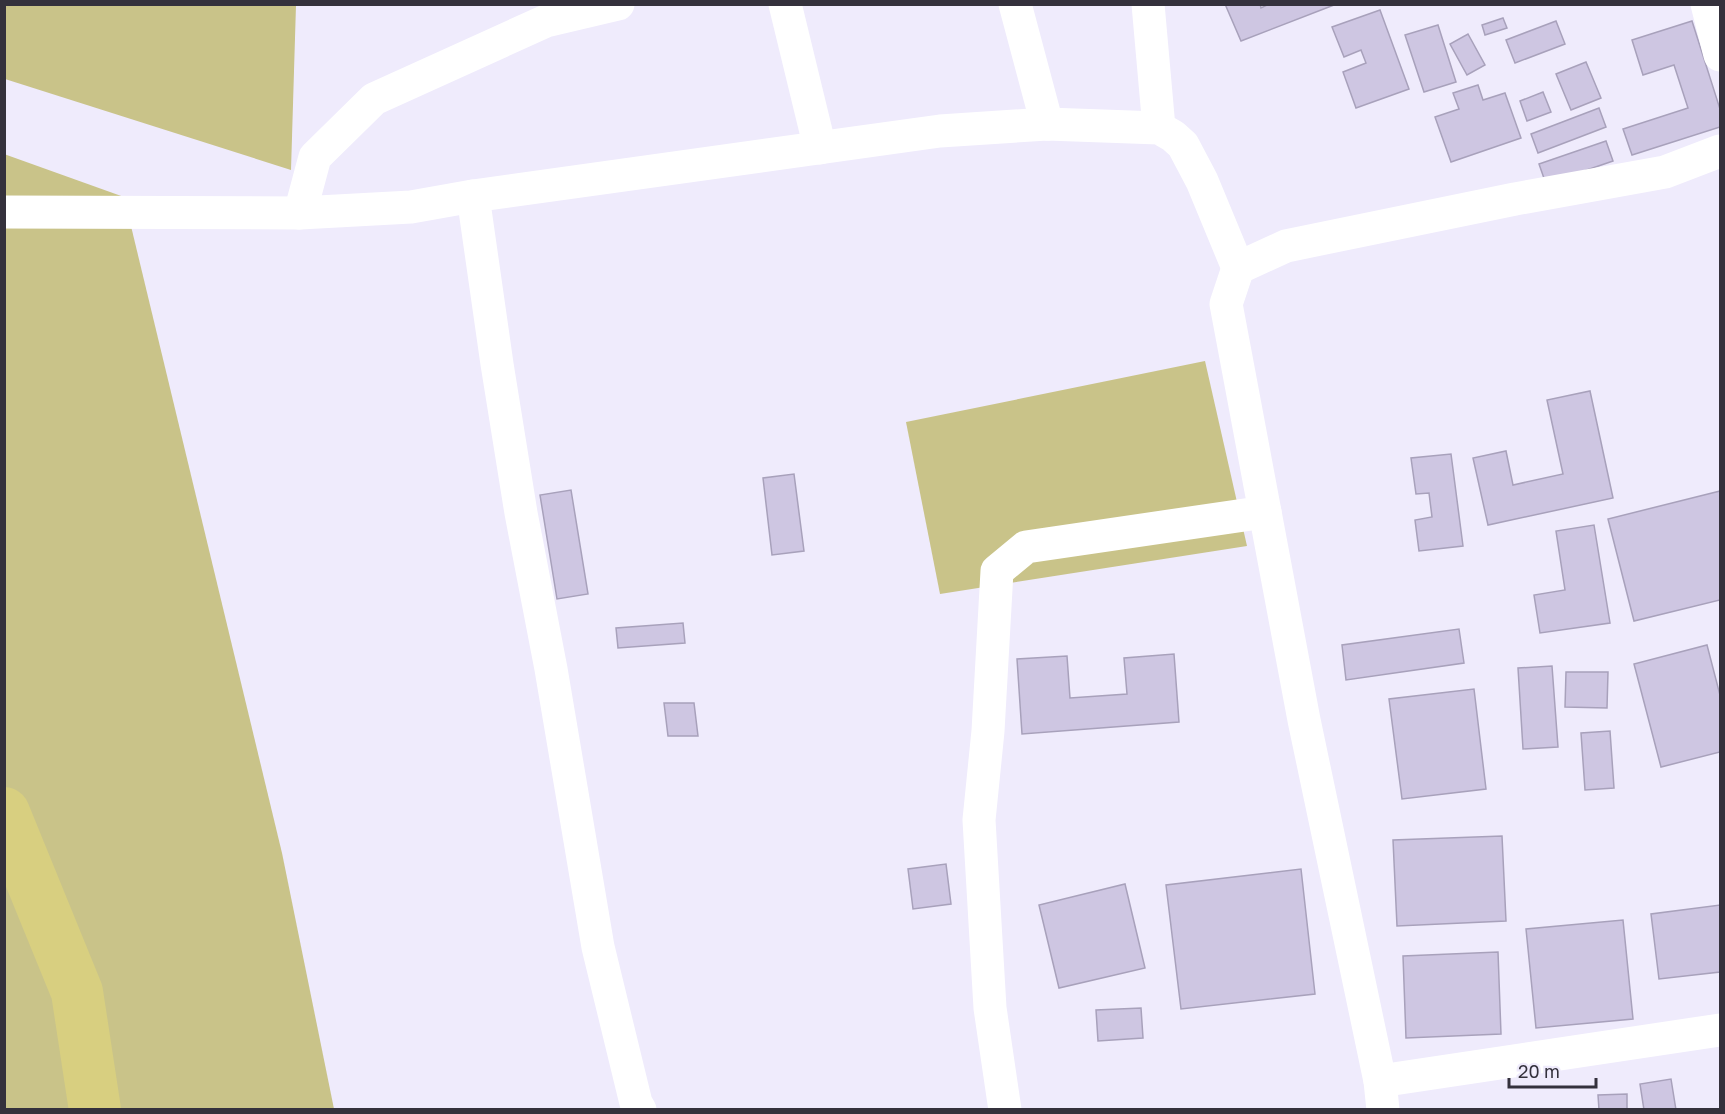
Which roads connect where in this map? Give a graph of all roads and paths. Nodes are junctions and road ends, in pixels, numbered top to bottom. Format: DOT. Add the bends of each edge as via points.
graph roads {
  1 [pos="618,4"];
  2 [pos="785,4"];
  3 [pos="1015,4"];
  4 [pos="1148,4"];
  5 [pos="1707,4"];
  6 [pos="1720,55"];
  7 [pos="1047,124"];
  8 [pos="1159,128"];
  9 [pos="820,148"];
  10 [pos="1720,151"];
  11 [pos="474,196"];
  12 [pos="4,212"];
  13 [pos="300,213"];
  14 [pos="1238,268"];
  15 [pos="1265,512"];
  16 [pos="1720,1030"];
  17 [pos="1382,1095"];
  18 [pos="640,1110"];
  19 [pos="1005,1110"];
  1 -- 13 [label="street" via="546,21 374,99 315,157"];
  2 -- 9 [label="street"];
  3 -- 7 [label="street"];
  4 -- 8 [label="street"];
  5 -- 6 [label="street"];
  7 -- 8 [label="street"];
  7 -- 9 [label="street" via="940,131"];
  8 -- 14 [label="street" via="1183,145"];
  9 -- 11 [label="street"];
  10 -- 14 [label="street" via="1665,172 1286,246"];
  11 -- 13 [label="street" via="411,207"];
  11 -- 18 [label="street" via="497,364 598,947"];
  12 -- 13 [label="street"];
  14 -- 15 [label="street" via="1226,304"];
  15 -- 17 [label="street"];
  15 -- 19 [label="street" via="1026,546 997,571 979,820 990,1008"];
  16 -- 17 [label="street"];
}
